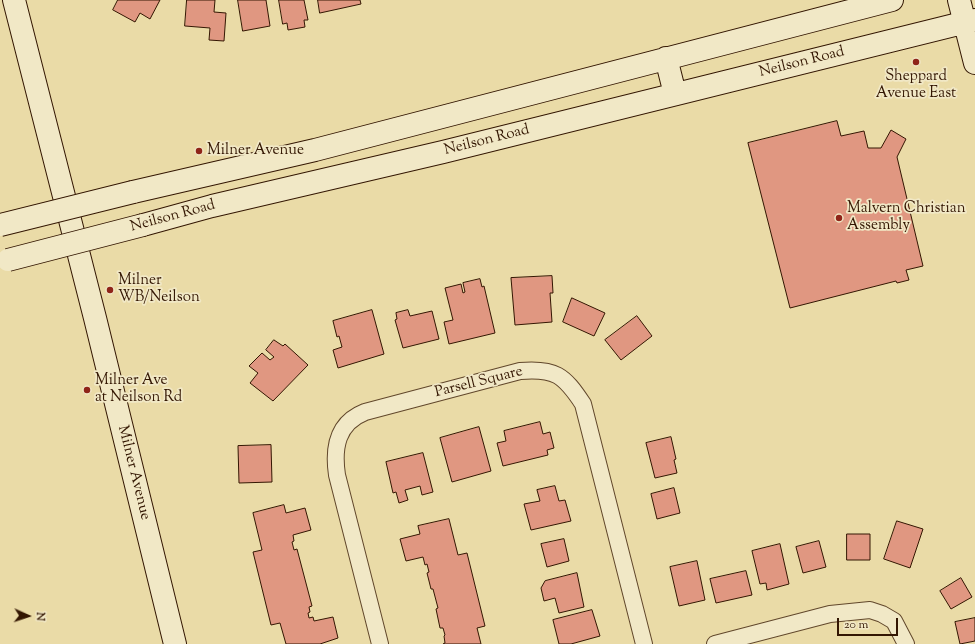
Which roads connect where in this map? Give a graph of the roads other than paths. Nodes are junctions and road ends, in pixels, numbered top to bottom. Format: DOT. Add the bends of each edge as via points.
graph roads {
  1 [pos="14,0"];
  2 [pos="892,0"];
  3 [pos="959,0"];
  4 [pos="970,21"];
  5 [pos="666,58"];
  6 [pos="975,63"];
  7 [pos="675,94"];
  8 [pos="0,225"];
  9 [pos="4,261"];
  10 [pos="175,644"];
  11 [pos="380,644"];
  12 [pos="644,644"];
  13 [pos="716,644"];
  14 [pos="906,644"];
  1 -- 10 [label="main road, Milner Avenue"];
  2 -- 5 [label="main road"];
  3 -- 4 [label="main road"];
  4 -- 6 [label="main road"];
  4 -- 7 [label="main road, Neilson Road"];
  5 -- 7 [label="main road"];
  5 -- 8 [label="main road, bridge" via="315,150"];
  7 -- 9 [label="main road, Neilson Road, bridge" via="220,204"];
  11 -- 12 [label="street, Parsell Square" via="334,460 343,428 356,416 365,412 520,371 542,370 560,377 575,391 583,404"];
  13 -- 14 [label="street" via="830,614 870,610 894,621"];
}
